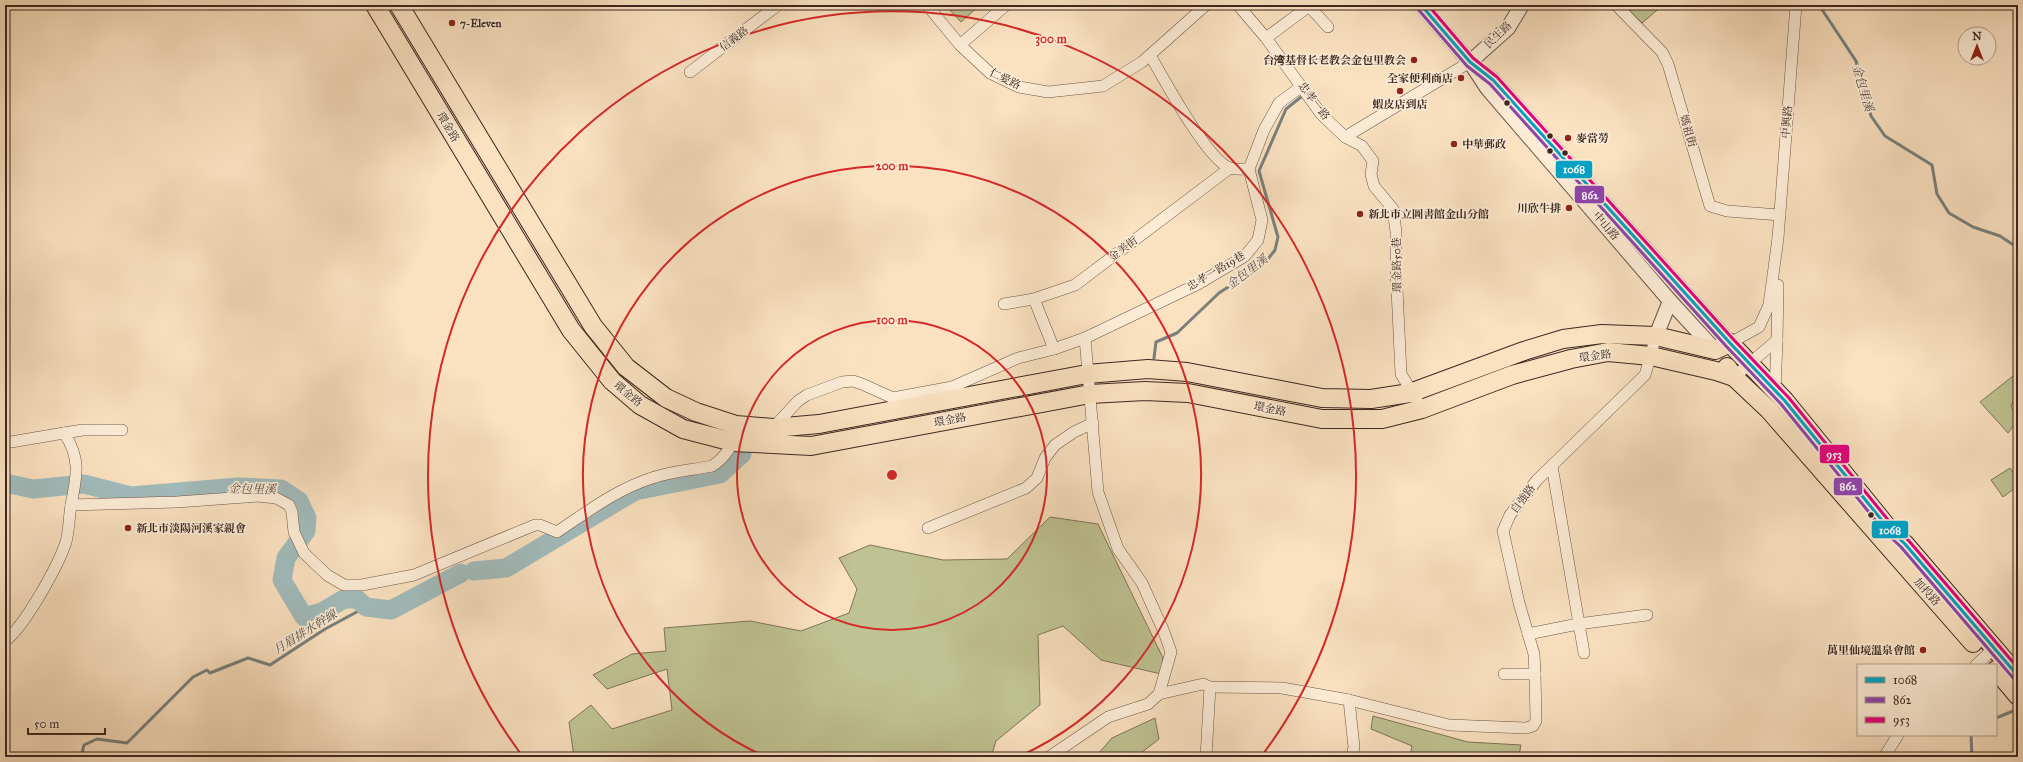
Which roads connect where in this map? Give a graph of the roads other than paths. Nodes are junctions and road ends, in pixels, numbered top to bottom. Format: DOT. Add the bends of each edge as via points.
graph roads {
  1 [pos="375,5"];
  2 [pos="399,5"];
  3 [pos="778,5"];
  4 [pos="927,5"];
  5 [pos="1006,5"];
  6 [pos="1206,5"];
  7 [pos="1238,5"];
  8 [pos="1421,5"];
  9 [pos="1522,5"];
  10 [pos="1616,5"];
  11 [pos="1796,5"];
  12 [pos="1309,6"];
  13 [pos="1328,27"];
  14 [pos="1266,38"];
  15 [pos="960,45"];
  16 [pos="1150,55"];
  17 [pos="1470,62"];
  18 [pos="690,72"];
  19 [pos="1302,86"];
  20 [pos="1345,137"];
  21 [pos="1230,168"];
  22 [pos="1249,169"];
  23 [pos="1780,215"];
  24 [pos="1778,238"];
  25 [pos="1034,299"];
  26 [pos="1670,301"];
  27 [pos="1004,304"];
  28 [pos="1656,336"];
  29 [pos="1085,338"];
  30 [pos="1777,340"];
  31 [pos="1723,346"];
  32 [pos="1054,349"];
  33 [pos="1651,356"];
  34 [pos="1749,364"];
  35 [pos="1087,374"];
  36 [pos="1734,377"];
  37 [pos="1775,391"];
  38 [pos="1412,392"];
  39 [pos="1090,394"];
  40 [pos="1422,409"];
  41 [pos="1093,423"];
  42 [pos="773,428"];
  43 [pos="122,430"];
  44 [pos="64,432"];
  45 [pos="734,434"];
  46 [pos="5,443"];
  47 [pos="1552,466"];
  48 [pos="71,505"];
  49 [pos="928,528"];
  50 [pos="1884,533"];
  51 [pos="1647,615"];
  52 [pos="1578,624"];
  53 [pos="1528,634"];
  54 [pos="5,641"];
  55 [pos="1584,653"];
  56 [pos="1988,661"];
  57 [pos="1997,666"];
  58 [pos="1997,672"];
  59 [pos="1504,674"];
  60 [pos="1535,674"];
  61 [pos="2018,676"];
  62 [pos="1210,687"];
  63 [pos="1159,694"];
  64 [pos="2018,696"];
  65 [pos="1349,700"];
  66 [pos="1897,736"];
  67 [pos="1049,757"];
  68 [pos="1206,757"];
  69 [pos="1352,757"];
  70 [pos="1884,757"];
  1 -- 45 [label="main road, 環金路" via="571,330 612,381 640,406 683,429"];
  2 -- 45 [label="main road, 環金路" via="593,326 626,367 666,398"];
  3 -- 18 [label="street, 信義路"];
  4 -- 15 [label="street, 仁愛路"];
  5 -- 15 [label="street"];
  6 -- 16 [label="street, 仁愛路"];
  7 -- 14 [label="street, 忠孝一路"];
  8 -- 17 [label="street, 中山路"];
  9 -- 17 [label="street, 民生路" via="1508,28"];
  10 -- 23 [label="street, 媽祖街" via="1662,52 1668,64 1710,206 1727,211"];
  11 -- 23 [label="street, 中興路"];
  12 -- 13 [label="street"];
  12 -- 14 [label="street"];
  14 -- 19 [label="street, 忠孝一路"];
  15 -- 16 [label="street, 仁愛路" via="990,73 1019,87 1048,92 1103,86"];
  16 -- 21 [label="street" via="1182,111 1217,158"];
  17 -- 20 [label="street"];
  17 -- 26 [label="street, 中山路" via="1486,88"];
  17 -- 31 [label="street, 中山路" via="1493,80"];
  19 -- 20 [label="street, 忠孝一路" via="1321,114"];
  19 -- 22 [label="street" via="1279,103 1264,130"];
  20 -- 38 [label="street, 環金路50巷" via="1362,146 1373,161 1371,174 1374,186 1393,209 1402,374"];
  21 -- 22 [label="street"];
  21 -- 25 [label="street, 金美街" via="1075,284"];
  22 -- 29 [label="street, 忠孝一路19巷" via="1262,220 1258,240 1245,256 1198,284"];
  23 -- 24 [label="street, 中興路"];
  24 -- 30 [label="street, 中興路"];
  24 -- 31 [label="street, 中興路" via="1769,305 1759,327"];
  25 -- 27 [label="street, 金美街"];
  25 -- 32 [label="street"];
  26 -- 28 [label="street"];
  26 -- 31 [label="street, 中山路"];
  28 -- 31 [label="main road, 環金路"];
  28 -- 33 [label="street, 自強路"];
  28 -- 38 [label="main road, 環金路" via="1602,334 1563,339"];
  29 -- 32 [label="street, 忠孝一路19巷"];
  29 -- 35 [label="street"];
  30 -- 34 [label="street"];
  30 -- 37 [label="street, 中興路"];
  31 -- 34 [label="main road, 中山路"];
  31 -- 36 [label="main road"];
  32 -- 42 [label="street, 忠孝一路19巷" via="1018,358 952,388 893,398 853,381 842,382 807,395"];
  33 -- 36 [label="main road, 環金路" via="1716,370"];
  33 -- 40 [label="main road, 環金路" via="1608,352 1571,359 1512,375"];
  33 -- 47 [label="street, 自強路" via="1645,375"];
  34 -- 36 [label="street"];
  34 -- 37 [label="main road, 中山路"];
  35 -- 38 [label="main road, 環金路" via="1148,370 1187,372 1322,398 1371,399"];
  35 -- 39 [label="street"];
  35 -- 42 [label="main road, 環金路" via="819,424"];
  36 -- 50 [label="main road" via="1769,410"];
  37 -- 50 [label="main road, 中山路"];
  38 -- 40 [label="street, 環金路50巷"];
  39 -- 40 [label="main road, 環金路" via="1145,391 1188,393 1322,419 1382,419"];
  39 -- 41 [label="street"];
  39 -- 45 [label="main road, 環金路" via="811,446"];
  41 -- 49 [label="street" via="1055,445 1045,458 1037,478 1026,488"];
  41 -- 63 [label="street" via="1098,492 1118,549 1142,583 1171,652"];
  42 -- 45 [label="main road, 環金路"];
  43 -- 44 [label="street"];
  44 -- 46 [label="street"];
  44 -- 48 [label="street" via="72,444 77,462"];
  45 -- 48 [label="street" via="721,461 712,466 653,477 628,487 557,532 535,525 414,574 362,586 344,585 327,575 296,538 289,505 276,498 258,496 177,502"];
  47 -- 52 [label="street"];
  47 -- 53 [label="street, 自強路" via="1537,480 1510,515 1503,531"];
  48 -- 54 [label="street" via="66,541 56,562 20,625"];
  50 -- 56 [label="main road, 加投路"];
  51 -- 52 [label="street"];
  52 -- 53 [label="street"];
  52 -- 55 [label="street"];
  53 -- 60 [label="street, 自強路" via="1534,654"];
  57 -- 61 [label="main road, 加投路"];
  58 -- 64 [label="main road, 加投路"];
  59 -- 60 [label="street"];
  60 -- 65 [label="street, 自強路" via="1536,721 1533,726 1526,728 1449,725"];
  62 -- 63 [label="street" via="1203,684"];
  62 -- 65 [label="street" via="1282,688"];
  62 -- 68 [label="street"];
  63 -- 67 [label="street" via="1148,704 1108,717"];
  65 -- 69 [label="street" via="1354,747"];
  66 -- 70 [label="street"];
}
